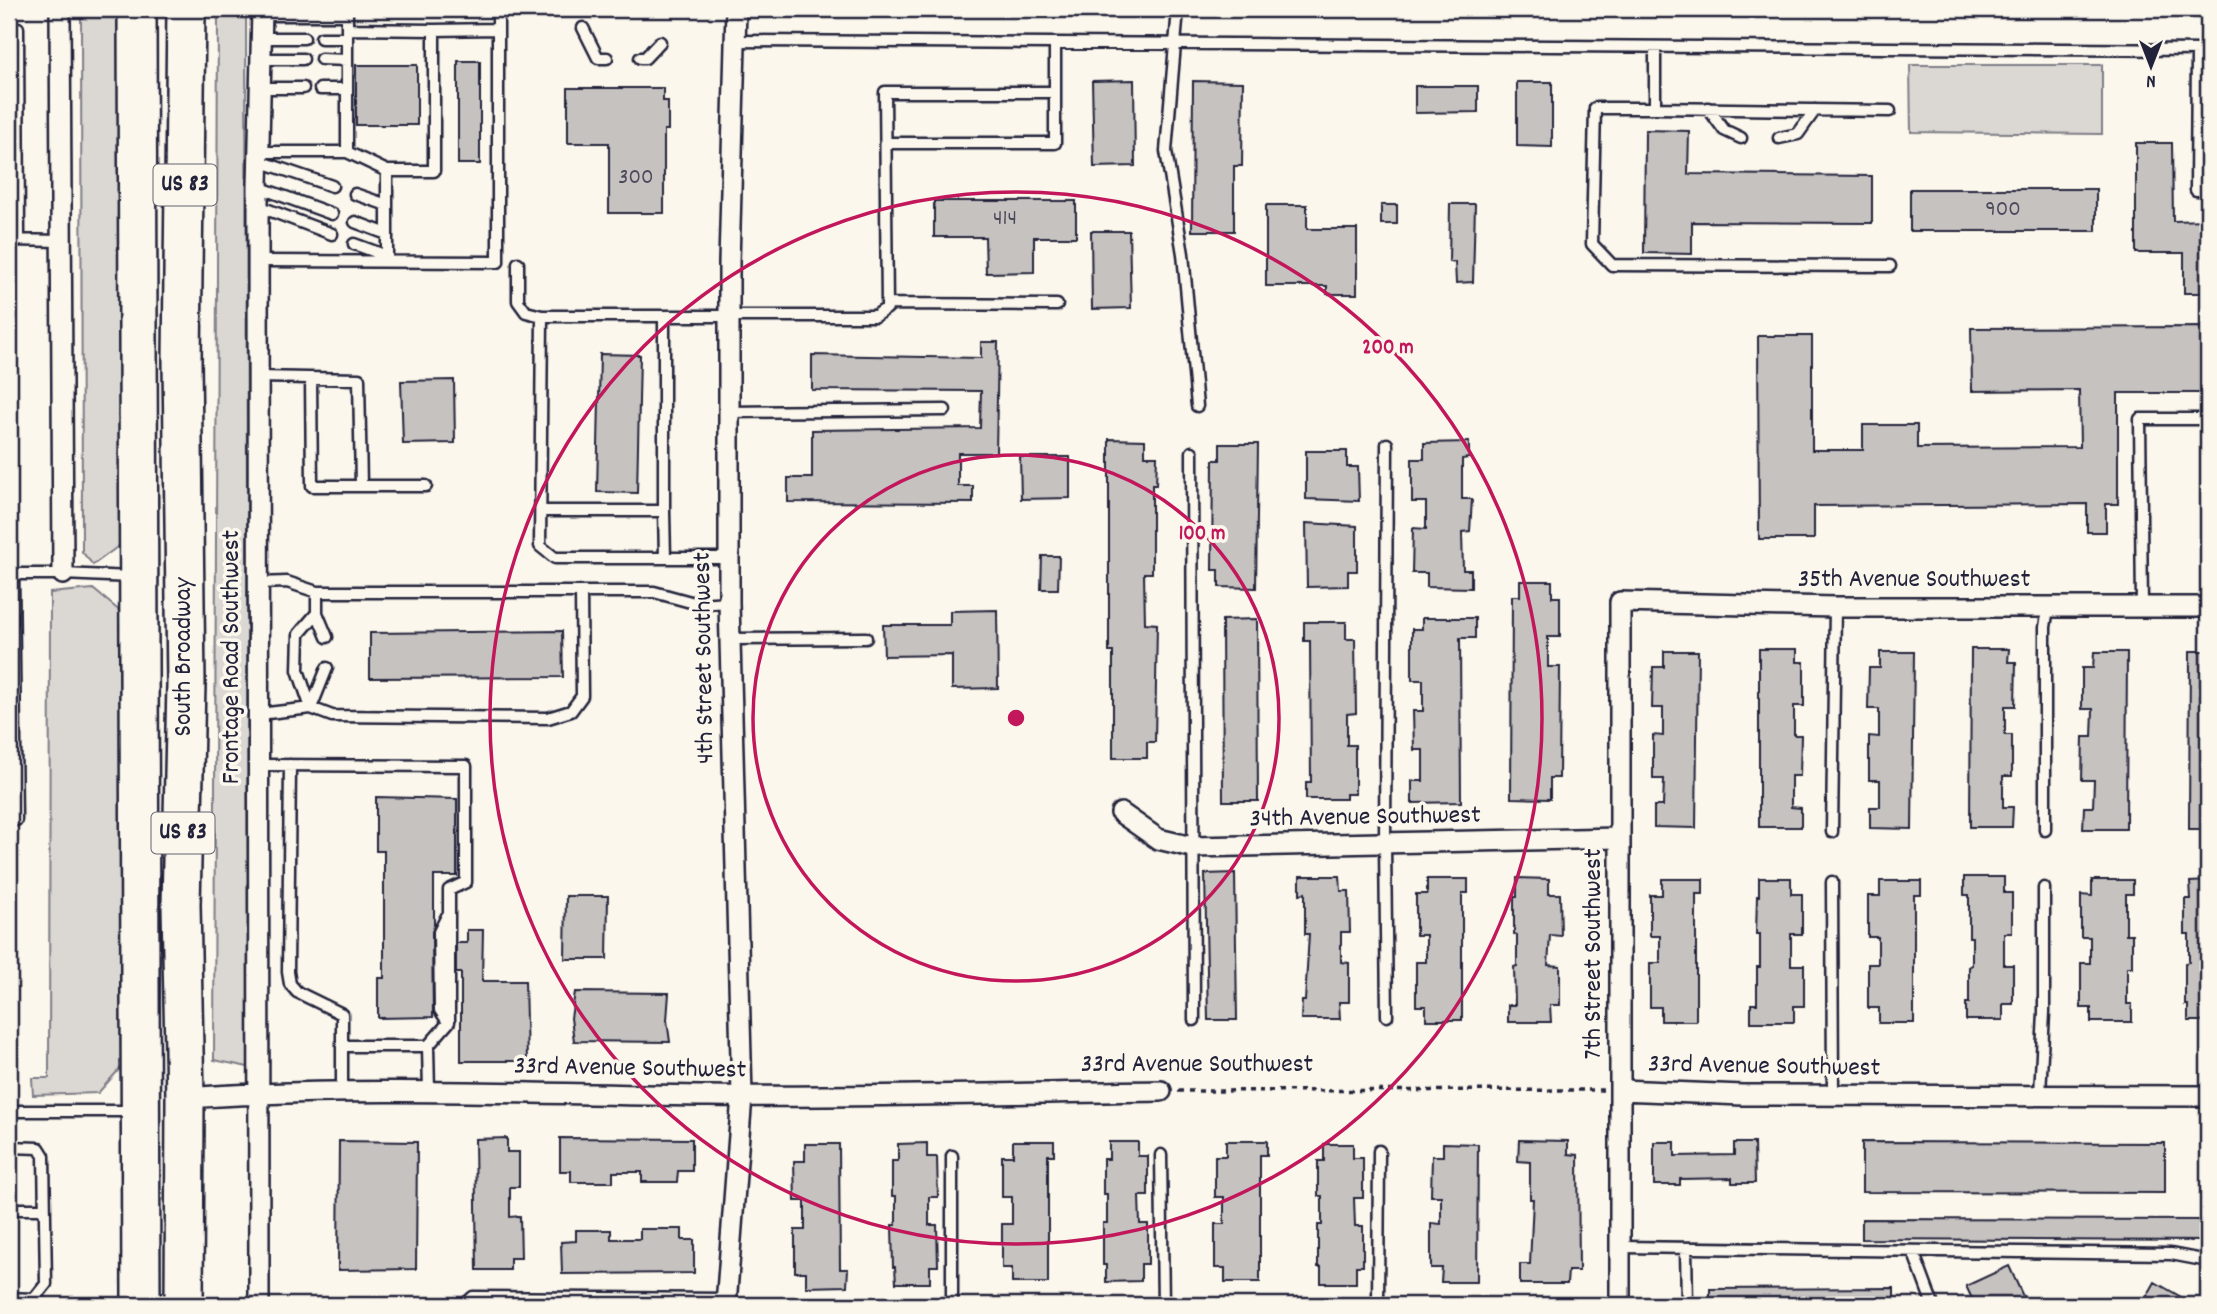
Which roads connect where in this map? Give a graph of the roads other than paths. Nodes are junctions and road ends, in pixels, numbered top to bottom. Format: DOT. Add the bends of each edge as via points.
graph roads {
  1 [pos="60,9"];
  2 [pos="137,9"];
  3 [pos="186,9"];
  4 [pos="498,9"];
  5 [pos="736,9"];
  6 [pos="1178,9"];
  7 [pos="262,12"];
  8 [pos="346,12"];
  9 [pos="9,27"];
  10 [pos="583,28"];
  11 [pos="498,29"];
  12 [pos="434,30"];
  13 [pos="347,34"];
  14 [pos="261,38"];
  15 [pos="304,38"];
  16 [pos="321,38"];
  17 [pos="736,41"];
  18 [pos="660,42"];
  19 [pos="1055,44"];
  20 [pos="1176,45"];
  21 [pos="1656,48"];
  22 [pos="2203,50"];
  23 [pos="607,58"];
  24 [pos="639,58"];
  25 [pos="261,59"];
  26 [pos="303,59"];
  27 [pos="321,59"];
  28 [pos="347,60"];
  29 [pos="260,88"];
  30 [pos="303,88"];
  31 [pos="320,89"];
  32 [pos="347,89"];
  33 [pos="1055,92"];
  34 [pos="1655,108"];
  35 [pos="1709,108"];
  36 [pos="1815,110"];
  37 [pos="1890,111"];
  38 [pos="1741,138"];
  39 [pos="1779,138"];
  40 [pos="886,143"];
  41 [pos="347,152"];
  42 [pos="259,157"];
  43 [pos="387,171"];
  44 [pos="332,186"];
  45 [pos="2208,190"];
  46 [pos="355,194"];
  47 [pos="258,197"];
  48 [pos="387,205"];
  49 [pos="332,214"];
  50 [pos="355,222"];
  51 [pos="332,234"];
  52 [pos="387,234"];
  53 [pos="14,240"];
  54 [pos="62,241"];
  55 [pos="354,243"];
  56 [pos="387,259"];
  57 [pos="258,261"];
  58 [pos="518,262"];
  59 [pos="1890,266"];
  60 [pos="887,304"];
  61 [pos="1057,305"];
  62 [pos="542,316"];
  63 [pos="664,316"];
  64 [pos="729,316"];
  65 [pos="258,377"];
  66 [pos="311,379"];
  67 [pos="1197,406"];
  68 [pos="945,410"];
  69 [pos="729,412"];
  70 [pos="2208,419"];
  71 [pos="1387,444"];
  72 [pos="1192,452"];
  73 [pos="361,486"];
  74 [pos="426,486"];
  75 [pos="541,511"];
  76 [pos="664,511"];
  77 [pos="664,558"];
  78 [pos="729,558"];
  79 [pos="11,574"];
  80 [pos="63,574"];
  81 [pos="139,578"];
  82 [pos="258,583"];
  83 [pos="317,592"];
  84 [pos="582,592"];
  85 [pos="729,602"];
  86 [pos="1620,602"];
  87 [pos="2142,606"];
  88 [pos="1835,607"];
  89 [pos="2208,607"];
  90 [pos="2048,608"];
  91 [pos="317,613"];
  92 [pos="327,636"];
  93 [pos="866,638"];
  94 [pos="730,639"];
  95 [pos="327,668"];
  96 [pos="311,708"];
  97 [pos="259,714"];
  98 [pos="259,765"];
  99 [pos="290,765"];
  100 [pos="141,772"];
  101 [pos="1121,813"];
  102 [pos="16,820"];
  103 [pos="2045,830"];
  104 [pos="1832,832"];
  105 [pos="1619,838"];
  106 [pos="1385,844"];
  107 [pos="1192,847"];
  108 [pos="1832,882"];
  109 [pos="2044,888"];
  110 [pos="181,905"];
  111 [pos="1387,1016"];
  112 [pos="1194,1020"];
  113 [pos="342,1046"];
  114 [pos="428,1046"];
  115 [pos="1620,1090"];
  116 [pos="1161,1091"];
  117 [pos="342,1092"];
  118 [pos="259,1093"];
  119 [pos="429,1093"];
  120 [pos="1833,1095"];
  121 [pos="2040,1095"];
  122 [pos="2208,1096"];
  123 [pos="742,1097"];
  124 [pos="185,1098"];
  125 [pos="9,1111"];
  126 [pos="140,1111"];
  127 [pos="9,1147"];
  128 [pos="1379,1152"];
  129 [pos="1161,1155"];
  130 [pos="951,1156"];
  131 [pos="9,1209"];
  132 [pos="45,1209"];
  133 [pos="1621,1247"];
  134 [pos="1686,1248"];
  135 [pos="1913,1251"];
  136 [pos="2208,1261"];
  137 [pos="9,1298"];
  138 [pos="726,1302"];
  139 [pos="141,1305"];
  140 [pos="168,1305"];
  141 [pos="184,1305"];
  142 [pos="259,1305"];
  143 [pos="464,1305"];
  144 [pos="952,1305"];
  145 [pos="1163,1305"];
  146 [pos="1378,1305"];
  147 [pos="1620,1305"];
  148 [pos="1687,1305"];
  149 [pos="1933,1305"];
  1 -- 54 [label="street"];
  2 -- 81 [label="highway, South Broadway / US 83"];
  3 -- 110 [label="highway, South Broadway / US 83" via="182,361 186,684"];
  4 -- 11 [label="lane"];
  5 -- 17 [label="street, 4th Street Southwest"];
  6 -- 20 [label="lane"];
  7 -- 8 [label="lane"];
  7 -- 14 [label="street, Frontage Road Southwest"];
  8 -- 13 [label="lane"];
  9 -- 53 [label="lane" via="18,28"];
  10 -- 23 [label="lane" via="598,58"];
  11 -- 12 [label="lane"];
  11 -- 56 [label="lane" via="498,262"];
  12 -- 13 [label="lane"];
  12 -- 43 [label="lane" via="435,171"];
  13 -- 16 [label="lane"];
  13 -- 28 [label="lane"];
  14 -- 15 [label="lane"];
  14 -- 25 [label="street, Frontage Road Southwest"];
  17 -- 19 [label="lane"];
  17 -- 64 [label="street, 4th Street Southwest"];
  18 -- 24 [label="lane" via="645,58"];
  19 -- 20 [label="lane"];
  19 -- 33 [label="lane"];
  20 -- 21 [label="lane"];
  20 -- 67 [label="lane" via="1166,151 1183,254"];
  21 -- 22 [label="lane"];
  21 -- 34 [label="lane"];
  22 -- 45 [label="lane" via="2196,190"];
  25 -- 26 [label="lane"];
  25 -- 29 [label="street, Frontage Road Southwest"];
  27 -- 28 [label="lane"];
  28 -- 32 [label="lane"];
  29 -- 30 [label="lane"];
  29 -- 42 [label="street, Frontage Road Southwest"];
  31 -- 32 [label="lane"];
  32 -- 41 [label="lane"];
  33 -- 40 [label="lane" via="886,92"];
  33 -- 40 [label="lane" via="1055,144"];
  34 -- 35 [label="lane"];
  34 -- 59 [label="lane" via="1595,108 1592,244 1612,265"];
  35 -- 36 [label="lane"];
  35 -- 38 [label="lane" via="1724,130"];
  36 -- 37 [label="lane"];
  36 -- 39 [label="lane" via="1798,134"];
  40 -- 60 [label="lane"];
  41 -- 42 [label="lane"];
  41 -- 43 [label="lane"];
  42 -- 44 [label="lane"];
  42 -- 47 [label="street, Frontage Road Southwest"];
  43 -- 48 [label="lane"];
  46 -- 48 [label="lane"];
  47 -- 49 [label="lane"];
  47 -- 51 [label="lane"];
  47 -- 57 [label="street, Frontage Road Southwest"];
  48 -- 52 [label="lane"];
  50 -- 52 [label="lane"];
  52 -- 56 [label="lane"];
  53 -- 54 [label="lane"];
  54 -- 80 [label="street"];
  55 -- 56 [label="lane"];
  56 -- 57 [label="lane"];
  57 -- 65 [label="street, Frontage Road Southwest"];
  58 -- 62 [label="lane" via="518,301 526,312"];
  60 -- 61 [label="lane"];
  60 -- 64 [label="lane" via="875,316"];
  62 -- 63 [label="lane"];
  62 -- 75 [label="lane"];
  63 -- 64 [label="lane"];
  63 -- 76 [label="lane"];
  64 -- 69 [label="street, 4th Street Southwest"];
  65 -- 66 [label="lane"];
  65 -- 82 [label="street, Frontage Road Southwest"];
  66 -- 73 [label="lane" via="359,379"];
  66 -- 73 [label="lane" via="312,486"];
  68 -- 69 [label="lane"];
  69 -- 78 [label="street, 4th Street Southwest"];
  70 -- 87 [label="lane" via="2140,419"];
  71 -- 106 [label="lane"];
  72 -- 107 [label="lane"];
  73 -- 74 [label="lane"];
  75 -- 76 [label="lane"];
  75 -- 77 [label="lane" via="540,546 555,558"];
  76 -- 77 [label="lane"];
  77 -- 78 [label="lane"];
  78 -- 85 [label="street, 4th Street Southwest"];
  79 -- 80 [label="lane"];
  79 -- 102 [label="lane"];
  80 -- 81 [label="lane"];
  81 -- 100 [label="highway, South Broadway / US 83"];
  81 -- 110 [label="highway" via="162,581 168,600 166,787"];
  82 -- 83 [label="lane" via="287,582"];
  82 -- 97 [label="street, Frontage Road Southwest"];
  83 -- 84 [label="lane"];
  83 -- 91 [label="lane"];
  84 -- 85 [label="lane" via="654,592 698,604"];
  84 -- 96 [label="lane" via="582,696 571,711 548,718 332,716"];
  85 -- 94 [label="street, 4th Street Southwest"];
  86 -- 88 [label="street, 35th Avenue Southwest"];
  86 -- 105 [label="street, 7th Street Southwest"];
  87 -- 89 [label="street, 35th Avenue Southwest"];
  87 -- 90 [label="street, 35th Avenue Southwest"];
  88 -- 90 [label="street, 35th Avenue Southwest"];
  88 -- 104 [label="lane"];
  90 -- 103 [label="lane"];
  91 -- 92 [label="lane"];
  91 -- 96 [label="lane" via="299,634 298,670"];
  93 -- 94 [label="lane"];
  94 -- 123 [label="street, 4th Street Southwest"];
  95 -- 96 [label="lane"];
  96 -- 97 [label="lane"];
  97 -- 98 [label="street, Frontage Road Southwest"];
  98 -- 99 [label="lane"];
  98 -- 118 [label="street, Frontage Road Southwest"];
  99 -- 113 [label="lane" via="290,984 342,1014"];
  99 -- 114 [label="lane" via="466,766 466,881 449,890 449,1022"];
  100 -- 124 [label="highway" via="165,914 165,1083 173,1097"];
  100 -- 126 [label="highway, South Broadway / US 83"];
  101 -- 107 [label="street, 34th Avenue Southwest" via="1158,839"];
  105 -- 106 [label="street, 34th Avenue Southwest"];
  105 -- 115 [label="street, 7th Street Southwest"];
  106 -- 107 [label="street, 34th Avenue Southwest"];
  106 -- 111 [label="lane"];
  107 -- 112 [label="lane"];
  108 -- 120 [label="lane"];
  109 -- 121 [label="lane"];
  110 -- 124 [label="highway, South Broadway / US 83"];
  113 -- 114 [label="lane"];
  113 -- 117 [label="lane"];
  114 -- 119 [label="lane"];
  115 -- 120 [label="street, 33rd Avenue Southwest"];
  115 -- 133 [label="street, 7th Street Southwest"];
  116 -- 123 [label="street, 33rd Avenue Southwest"];
  117 -- 118 [label="street, 33rd Avenue Southwest"];
  117 -- 119 [label="street, 33rd Avenue Southwest"];
  118 -- 124 [label="street, 33rd Avenue Southwest"];
  118 -- 142 [label="street, Frontage Road Southwest"];
  119 -- 123 [label="street, 33rd Avenue Southwest"];
  120 -- 121 [label="street, 33rd Avenue Southwest"];
  121 -- 122 [label="street, 33rd Avenue Southwest"];
  123 -- 138 [label="street, 4th Street Southwest"];
  124 -- 141 [label="highway, South Broadway / US 83"];
  125 -- 126 [label="lane"];
  126 -- 139 [label="highway, South Broadway / US 83"];
  126 -- 140 [label="highway" via="166,1119 169,1129"];
  127 -- 132 [label="lane" via="39,1148 44,1156"];
  128 -- 146 [label="lane"];
  129 -- 145 [label="lane"];
  130 -- 144 [label="lane"];
  131 -- 132 [label="lane"];
  132 -- 137 [label="lane" via="46,1284 33,1298"];
  133 -- 134 [label="lane"];
  133 -- 147 [label="street, 7th Street Southwest"];
  134 -- 135 [label="lane"];
  134 -- 148 [label="lane"];
  135 -- 136 [label="lane" via="2171,1254"];
  135 -- 149 [label="lane"];
  138 -- 143 [label="lane" via="473,1297"];
}
